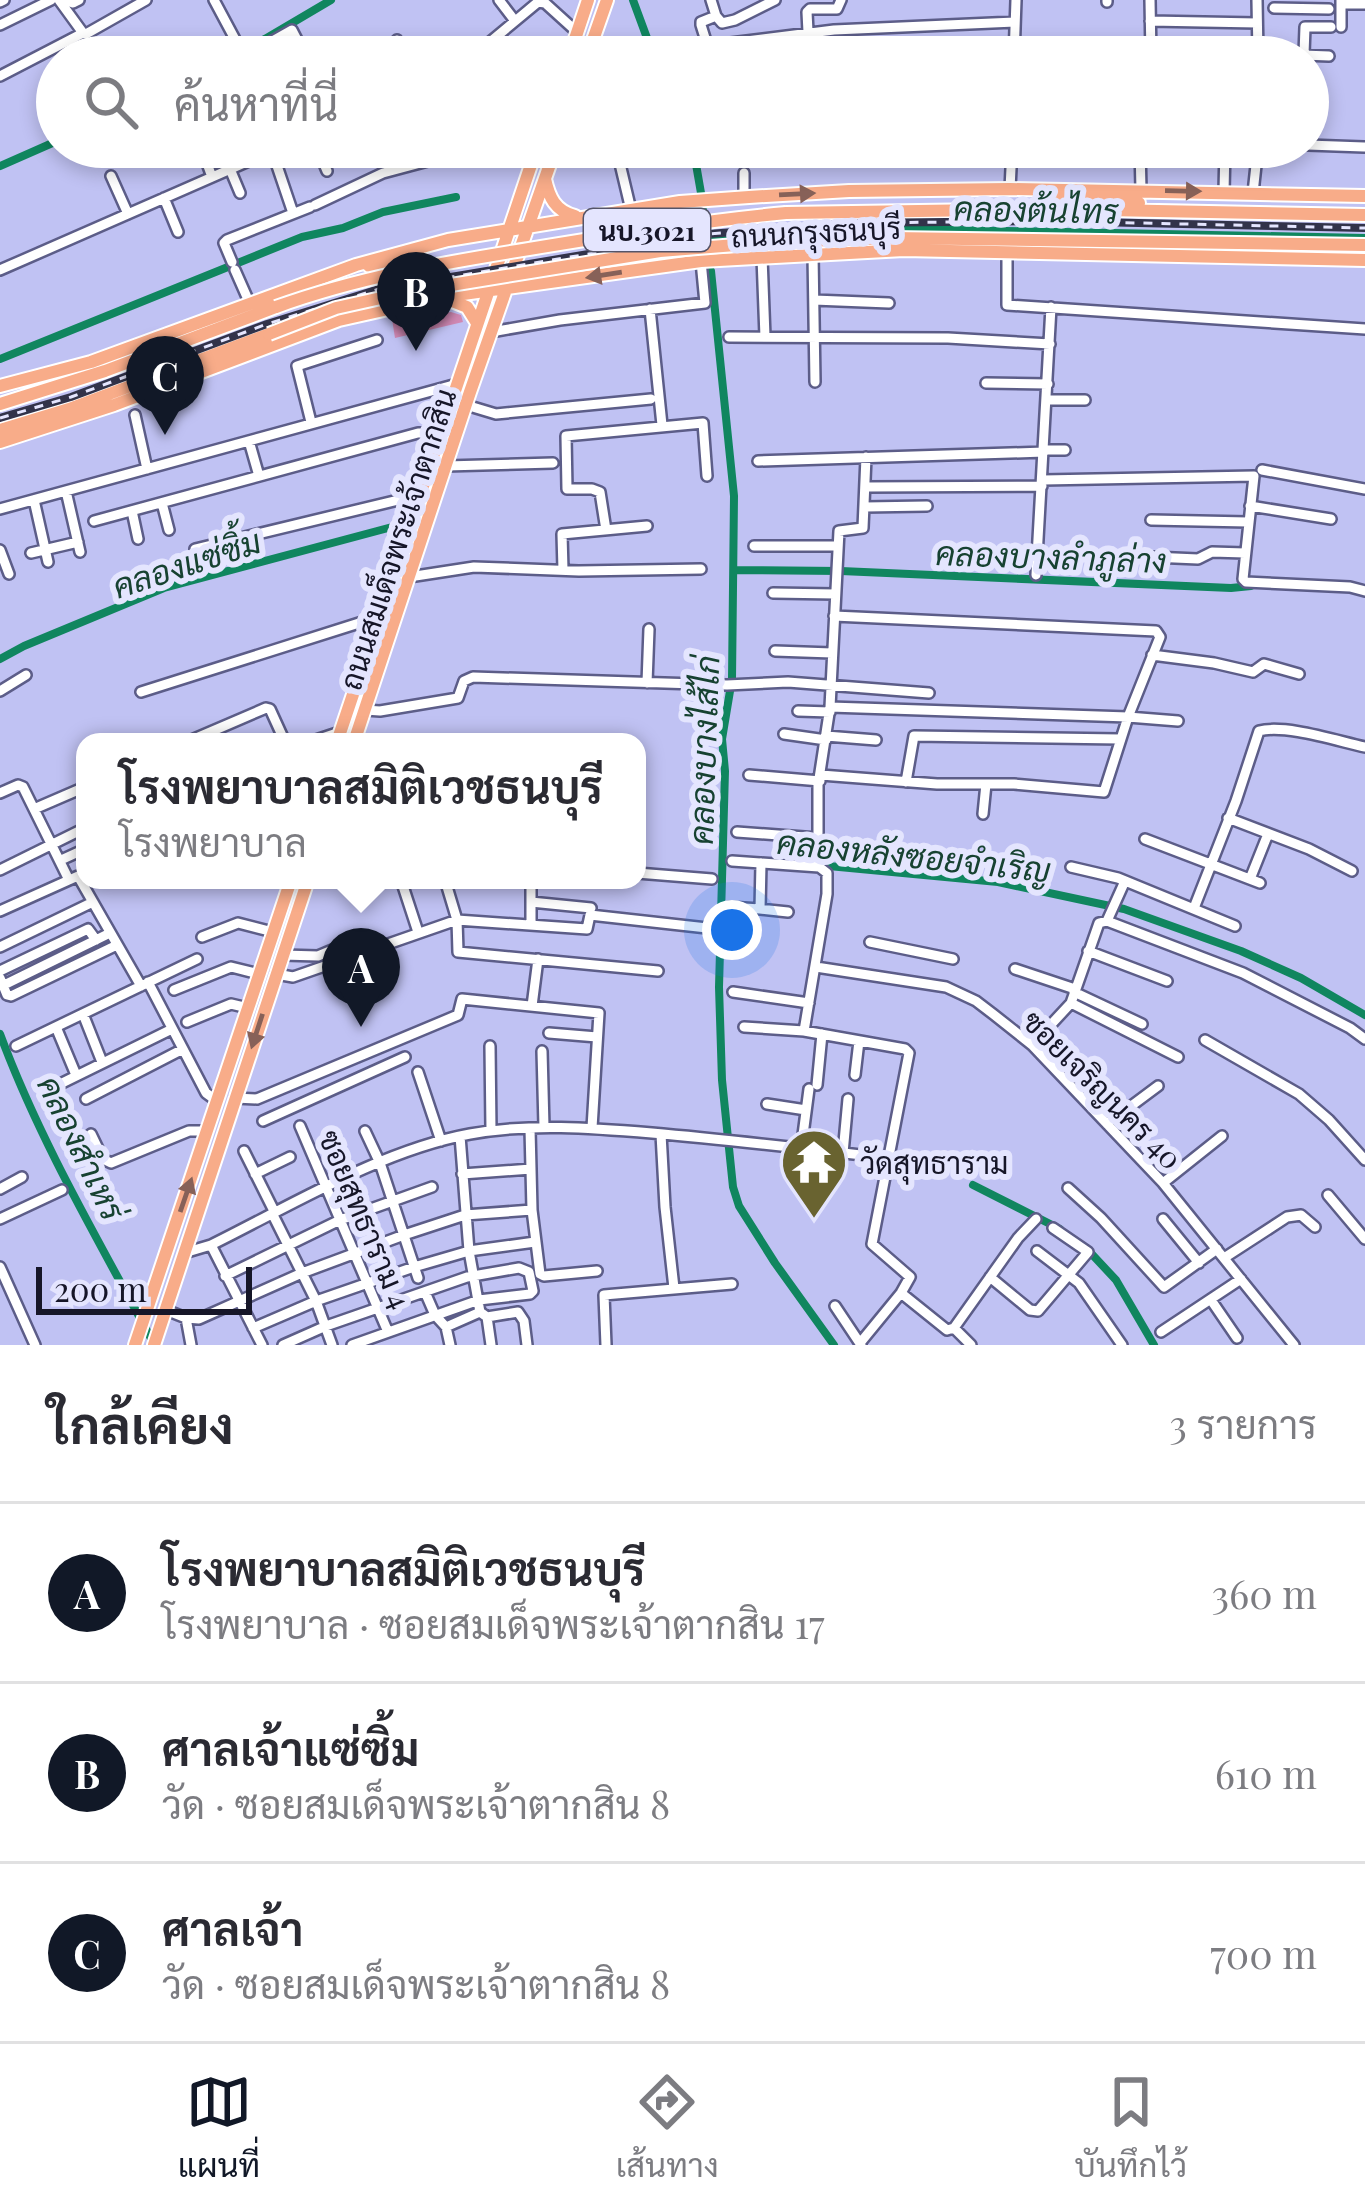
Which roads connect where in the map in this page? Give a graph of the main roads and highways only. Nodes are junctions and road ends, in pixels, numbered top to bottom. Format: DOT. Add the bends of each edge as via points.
graph roads {
  1 [pos="588,0"];
  2 [pos="607,0"];
  3 [pos="576,36"];
  4 [pos="594,36"];
  5 [pos="530,168"];
  6 [pos="549,168"];
  7 [pos="545,178"];
  8 [pos="940,190"];
  9 [pos="1365,196"];
  10 [pos="680,202"];
  11 [pos="1199,212"];
  12 [pos="1365,212"];
  13 [pos="582,218"];
  14 [pos="527,228"];
  15 [pos="508,230"];
  16 [pos="638,237"];
  17 [pos="1101,240"];
  18 [pos="1266,242"];
  19 [pos="522,244"];
  20 [pos="1365,244"];
  21 [pos="506,249"];
  22 [pos="904,250"];
  23 [pos="1365,259"];
  24 [pos="701,261"];
  25 [pos="356,266"];
  26 [pos="504,283"];
  27 [pos="488,291"];
  28 [pos="442,297"];
  29 [pos="390,308"];
  30 [pos="477,323"];
  31 [pos="0,388"];
  32 [pos="0,404"];
  33 [pos="0,430"];
  34 [pos="0,442"];
  35 [pos="340,733"];
  36 [pos="357,733"];
  37 [pos="288,889"];
  38 [pos="305,889"];
  39 [pos="266,955"];
  40 [pos="282,957"];
  41 [pos="258,978"];
  42 [pos="274,980"];
  43 [pos="135,1345"];
  44 [pos="154,1345"];
  1 -- 3 [label="main road"];
  2 -- 4 [label="main road"];
  5 -- 15 [label="main road, ถนนสมเด็จพระเจ้าตากสิน"];
  6 -- 7 [label="main road, ถนนสมเด็จพระเจ้าตากสิน"];
  7 -- 13 [label="main road" via="556,207"];
  7 -- 14 [label="main road, ถนนสมเด็จพระเจ้าตากสิน"];
  8 -- 9 [label="main road, ถนนกรุงธนบุรี, one-way"];
  10 -- 8 [label="main road, ถนนกรุงธนบุรี, one-way"];
  8 -- 11 [label="main road"];
  10 -- 13 [label="main road, ถนนกรุงธนบุรี"];
  10 -- 16 [label="main road" via="647,215"];
  11 -- 12 [label="main road, ถนนกรุงธนบุรี"];
  11 -- 21 [label="main road, ถนนกรุงธนบุรี / นบ.3021, bridge" via="786,213"];
  13 -- 14 [label="main road, ถนนกรุงธนบุรี"];
  14 -- 15 [label="main road, ถนนกรุงธนบุรี"];
  14 -- 19 [label="main road, ถนนสมเด็จพระเจ้าตากสิน"];
  15 -- 21 [label="main road, ถนนสมเด็จพระเจ้าตากสิน"];
  15 -- 25 [label="main road, ถนนกรุงธนบุรี"];
  16 -- 19 [label="main road" via="619,230"];
  16 -- 24 [label="main road" via="649,254"];
  17 -- 18 [label="main road, ถนนกรุงธนบุรี"];
  17 -- 22 [label="main road"];
  17 -- 26 [label="main road, ถนนกรุงธนบุรี / นบ.3021, bridge" via="773,242 660,251"];
  18 -- 20 [label="main road, ถนนกรุงธนบุรี"];
  18 -- 23 [label="main road"];
  19 -- 21 [label="main road"];
  19 -- 26 [label="main road, ถนนสมเด็จพระเจ้าตากสิน"];
  21 -- 27 [label="main road, ถนนสมเด็จพระเจ้าตากสิน"];
  21 -- 32 [label="main road, นบ.3021, bridge" via="329,288"];
  22 -- 23 [label="main road, ถนนกรุงธนบุรี"];
  22 -- 24 [label="main road, ถนนกรุงธนบุรี"];
  24 -- 26 [label="main road, ถนนกรุงธนบุรี, one-way"];
  25 -- 29 [label="main road" via="404,274 403,301"];
  25 -- 31 [label="main road, ถนนกรุงธนบุรี"];
  26 -- 27 [label="main road, ถนนกรุงธนบุรี / นบ.3021"];
  26 -- 33 [label="main road, นบ.3021, bridge" via="336,308"];
  26 -- 36 [label="main road, ถนนสมเด็จพระเจ้าตากสิน"];
  27 -- 28 [label="main road, นบ.3021"];
  27 -- 30 [label="main road, ถนนสมเด็จพระเจ้าตากสิน"];
  28 -- 29 [label="main road, นบ.3021"];
  28 -- 30 [label="main road" via="467,307"];
  29 -- 34 [label="main road, นบ.3021"];
  30 -- 35 [label="main road, ถนนสมเด็จพระเจ้าตากสิน"];
  37 -- 39 [label="main road"];
  38 -- 40 [label="main road"];
  39 -- 40 [label="main road"];
  39 -- 41 [label="main road"];
  40 -- 42 [label="main road"];
  41 -- 42 [label="main road"];
  43 -- 41 [label="main road, one-way"];
  42 -- 44 [label="main road, one-way"];
}
